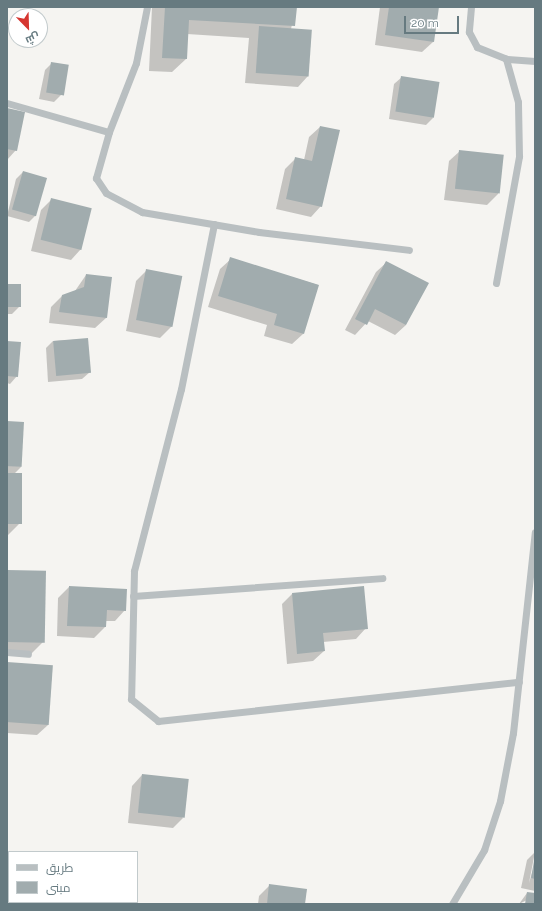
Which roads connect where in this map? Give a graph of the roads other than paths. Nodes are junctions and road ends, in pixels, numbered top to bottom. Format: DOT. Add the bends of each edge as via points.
graph roads {
  1 [pos="147,7"];
  2 [pos="471,7"];
  3 [pos="506,59"];
  4 [pos="535,61"];
  5 [pos="7,103"];
  6 [pos="109,132"];
  7 [pos="214,224"];
  8 [pos="409,250"];
  9 [pos="496,284"];
  10 [pos="535,532"];
  11 [pos="382,578"];
  12 [pos="133,596"];
  13 [pos="7,652"];
  14 [pos="28,654"];
  15 [pos="519,682"];
  16 [pos="452,904"];
  1 -- 6 [label="street" via="136,63"];
  2 -- 3 [label="street" via="469,32 476,47"];
  3 -- 4 [label="street"];
  3 -- 9 [label="street" via="518,102 519,156"];
  5 -- 6 [label="street"];
  6 -- 7 [label="street" via="96,178 106,193 142,212"];
  7 -- 8 [label="street"];
  7 -- 12 [label="street" via="181,389 134,571"];
  10 -- 15 [label="street"];
  11 -- 12 [label="street"];
  12 -- 15 [label="street" via="132,699 158,721"];
  13 -- 14 [label="street"];
  15 -- 16 [label="street" via="500,801 484,850"];
}
